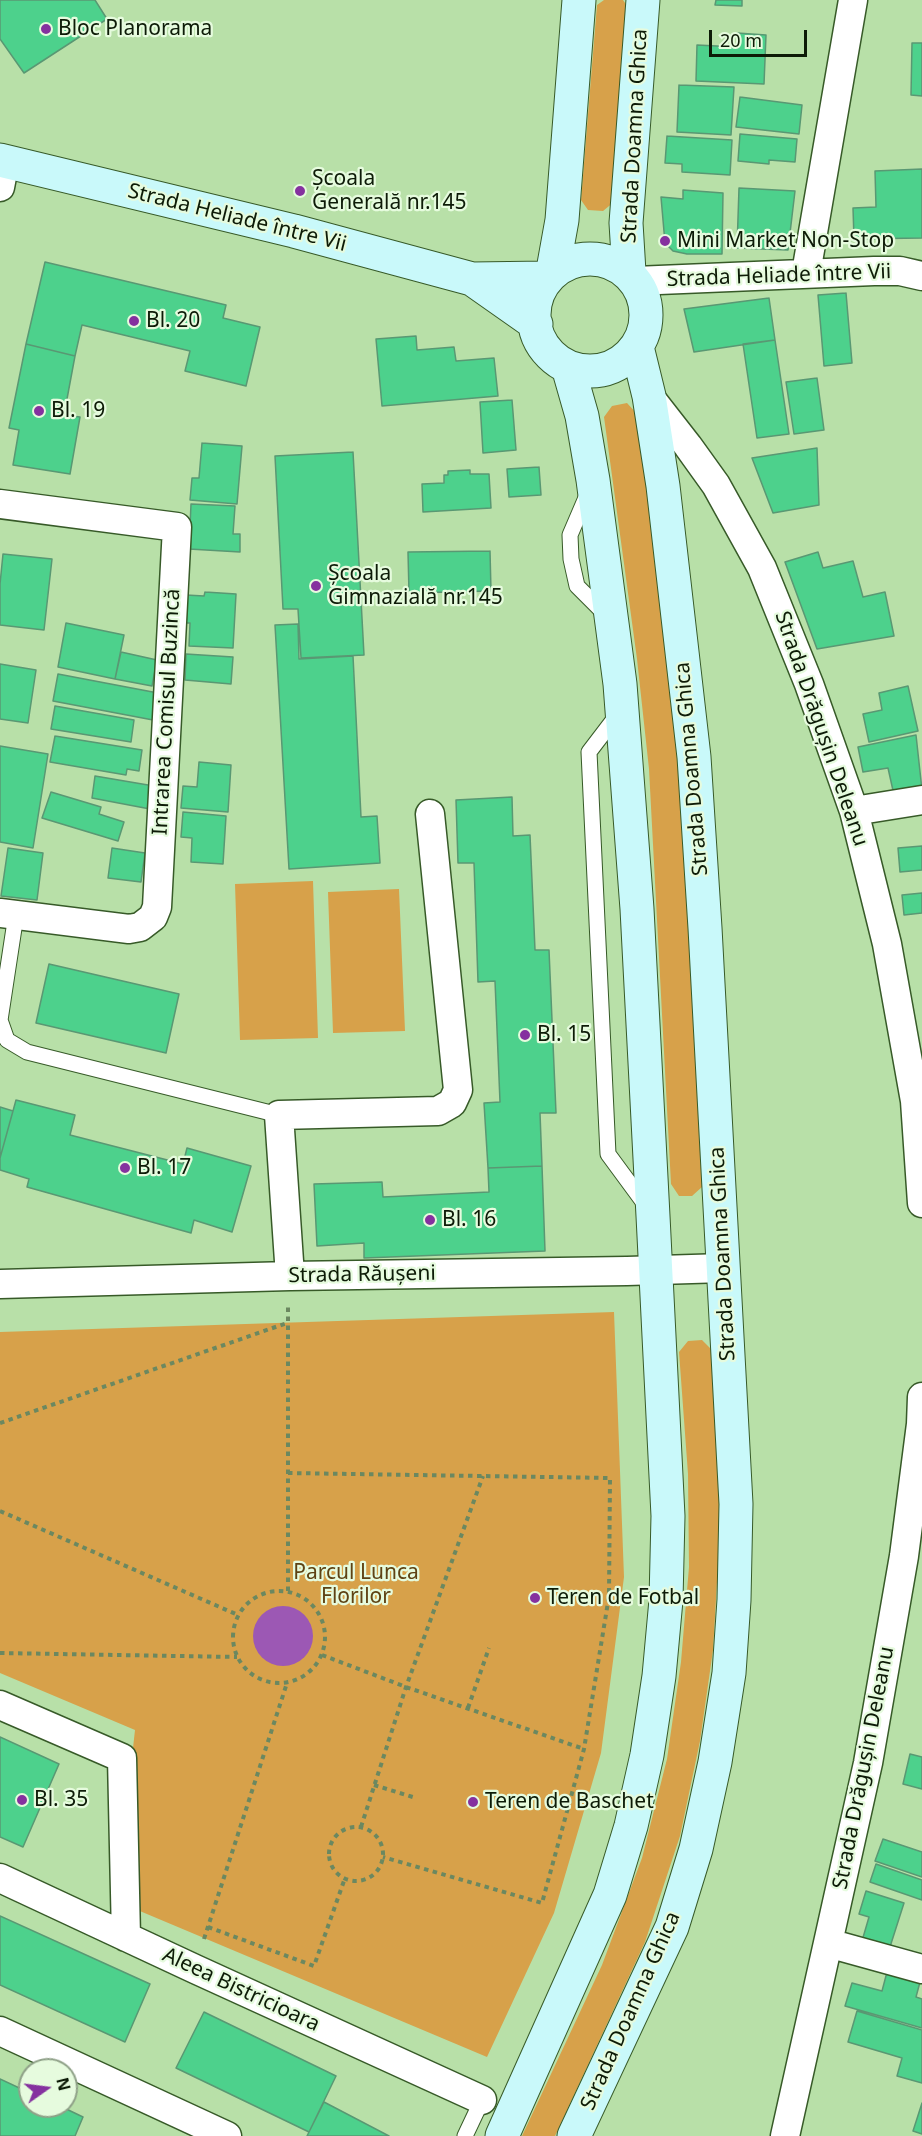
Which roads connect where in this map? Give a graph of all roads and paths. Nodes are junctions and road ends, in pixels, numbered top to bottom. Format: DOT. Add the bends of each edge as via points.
graph roads {
  1 [pos="579,0"];
  2 [pos="643,0"];
  3 [pos="853,0"];
  4 [pos="2,170"];
  5 [pos="806,273"];
  6 [pos="550,274"];
  7 [pos="922,276"];
  8 [pos="632,277"];
  9 [pos="472,279"];
  10 [pos="536,324"];
  11 [pos="637,347"];
  12 [pos="568,367"];
  13 [pos="649,396"];
  14 [pos="0,504"];
  15 [pos="922,800"];
  16 [pos="854,811"];
  17 [pos="430,814"];
  18 [pos="8,914"];
  19 [pos="279,1115"];
  20 [pos="922,1203"];
  21 [pos="723,1268"];
  22 [pos="656,1270"];
  23 [pos="290,1276"];
  24 [pos="0,1284"];
  25 [pos="287,1323"];
  26 [pos="922,1397"];
  27 [pos="0,1423"];
  28 [pos="288,1473"];
  29 [pos="483,1476"];
  30 [pos="0,1510"];
  31 [pos="288,1591"];
  32 [pos="238,1615"];
  33 [pos="489,1648"];
  34 [pos="0,1653"];
  35 [pos="322,1655"];
  36 [pos="237,1657"];
  37 [pos="287,1683"];
  38 [pos="406,1687"];
  39 [pos="0,1705"];
  40 [pos="468,1708"];
  41 [pos="584,1749"];
  42 [pos="374,1785"];
  43 [pos="416,1798"];
  44 [pos="362,1827"];
  45 [pos="383,1857"];
  46 [pos="0,1878"];
  47 [pos="345,1878"];
  48 [pos="208,1928"];
  49 [pos="126,1937"];
  50 [pos="828,1943"];
  51 [pos="195,1969"];
  52 [pos="922,1969"];
  53 [pos="0,2031"];
  54 [pos="482,2100"];
  55 [pos="227,2136"];
  56 [pos="465,2136"];
  57 [pos="502,2136"];
  58 [pos="574,2136"];
  59 [pos="785,2136"];
  1 -- 6 [label="main road" via="562,220"];
  2 -- 8 [label="main road, Strada Doamna Ghica" via="626,223"];
  3 -- 5 [label="street"];
  4 -- 9 [label="main road, Strada Heliade între Vii" via="294,231"];
  5 -- 7 [label="street, Strada Heliade între Vii" via="874,271"];
  5 -- 8 [label="street, Strada Heliade între Vii"];
  6 -- 8 [label="main road, Strada Doamna Ghica" via="571,261 592,258 612,262"];
  6 -- 9 [label="main road, Strada Heliade între Vii"];
  6 -- 10 [label="main road" via="537,300"];
  8 -- 11 [label="main road, Strada Doamna Ghica" via="646,308 645,328"];
  9 -- 10 [label="main road, Strada Heliade între Vii"];
  10 -- 12 [label="main road" via="546,349"];
  11 -- 12 [label="main road" via="624,361 606,369 586,372"];
  11 -- 13 [label="main road, Strada Doamna Ghica"];
  12 -- 22 [label="main road" via="582,416 593,480 621,709 637,909"];
  13 -- 16 [label="street, Strada Drăgușin Deleanu" via="716,485 762,568"];
  13 -- 21 [label="main road, Strada Doamna Ghica" via="694,758"];
  14 -- 18 [label="street, Intrarea Comisul Buzincă" via="177,527 157,907 140,927 129,929"];
  15 -- 16 [label="street"];
  16 -- 20 [label="street, Strada Drăgușin Deleanu" via="887,944 915,1101"];
  17 -- 19 [label="street" via="458,1090 452,1103 438,1111"];
  18 -- 19 [label="lane" via="0,1020 8,1040 27,1052"];
  19 -- 23 [label="street"];
  21 -- 22 [label="street, Strada Răușeni"];
  21 -- 58 [label="main road, Strada Doamna Ghica" via="736,1504 729,1673 715,1762 696,1849 672,1928"];
  22 -- 23 [label="street, Strada Răușeni"];
  22 -- 57 [label="main road" via="668,1516 666,1600 647,1755 610,1895"];
  23 -- 24 [label="street, Strada Răușeni"];
  23 -- 25 [label="path"];
  25 -- 27 [label="path"];
  25 -- 28 [label="path"];
  26 -- 50 [label="street, Strada Drăgușin Deleanu" via="902,1568 868,1763"];
  28 -- 29 [label="path"];
  28 -- 31 [label="path"];
  29 -- 38 [label="path"];
  29 -- 41 [label="path" via="610,1478 609,1596"];
  30 -- 32 [label="path"];
  31 -- 32 [label="path" via="267,1592 248,1602"];
  31 -- 35 [label="path" via="307,1599 318,1611 324,1627"];
  32 -- 36 [label="path" via="233,1641"];
  33 -- 40 [label="path"];
  34 -- 36 [label="path"];
  35 -- 37 [label="path" via="310,1672"];
  35 -- 38 [label="path"];
  36 -- 37 [label="path" via="255,1677"];
  37 -- 48 [label="path"];
  38 -- 40 [label="path"];
  38 -- 42 [label="path"];
  39 -- 49 [label="street" via="122,1758"];
  40 -- 41 [label="path"];
  41 -- 45 [label="path" via="542,1903"];
  42 -- 43 [label="path"];
  42 -- 44 [label="path"];
  44 -- 45 [label="path" via="380,1840"];
  44 -- 47 [label="path" via="342,1830 330,1848 332,1864"];
  45 -- 47 [label="path" via="381,1866 366,1879"];
  46 -- 49 [label="street, Aleea Bistricioara"];
  47 -- 48 [label="path" via="314,1966"];
  48 -- 51 [label="path"];
  49 -- 51 [label="street, Aleea Bistricioara"];
  50 -- 52 [label="street"];
  50 -- 59 [label="street, Strada Drăgușin Deleanu"];
  51 -- 54 [label="street, Aleea Bistricioara"];
  53 -- 55 [label="street"];
  54 -- 56 [label="lane"];
}
